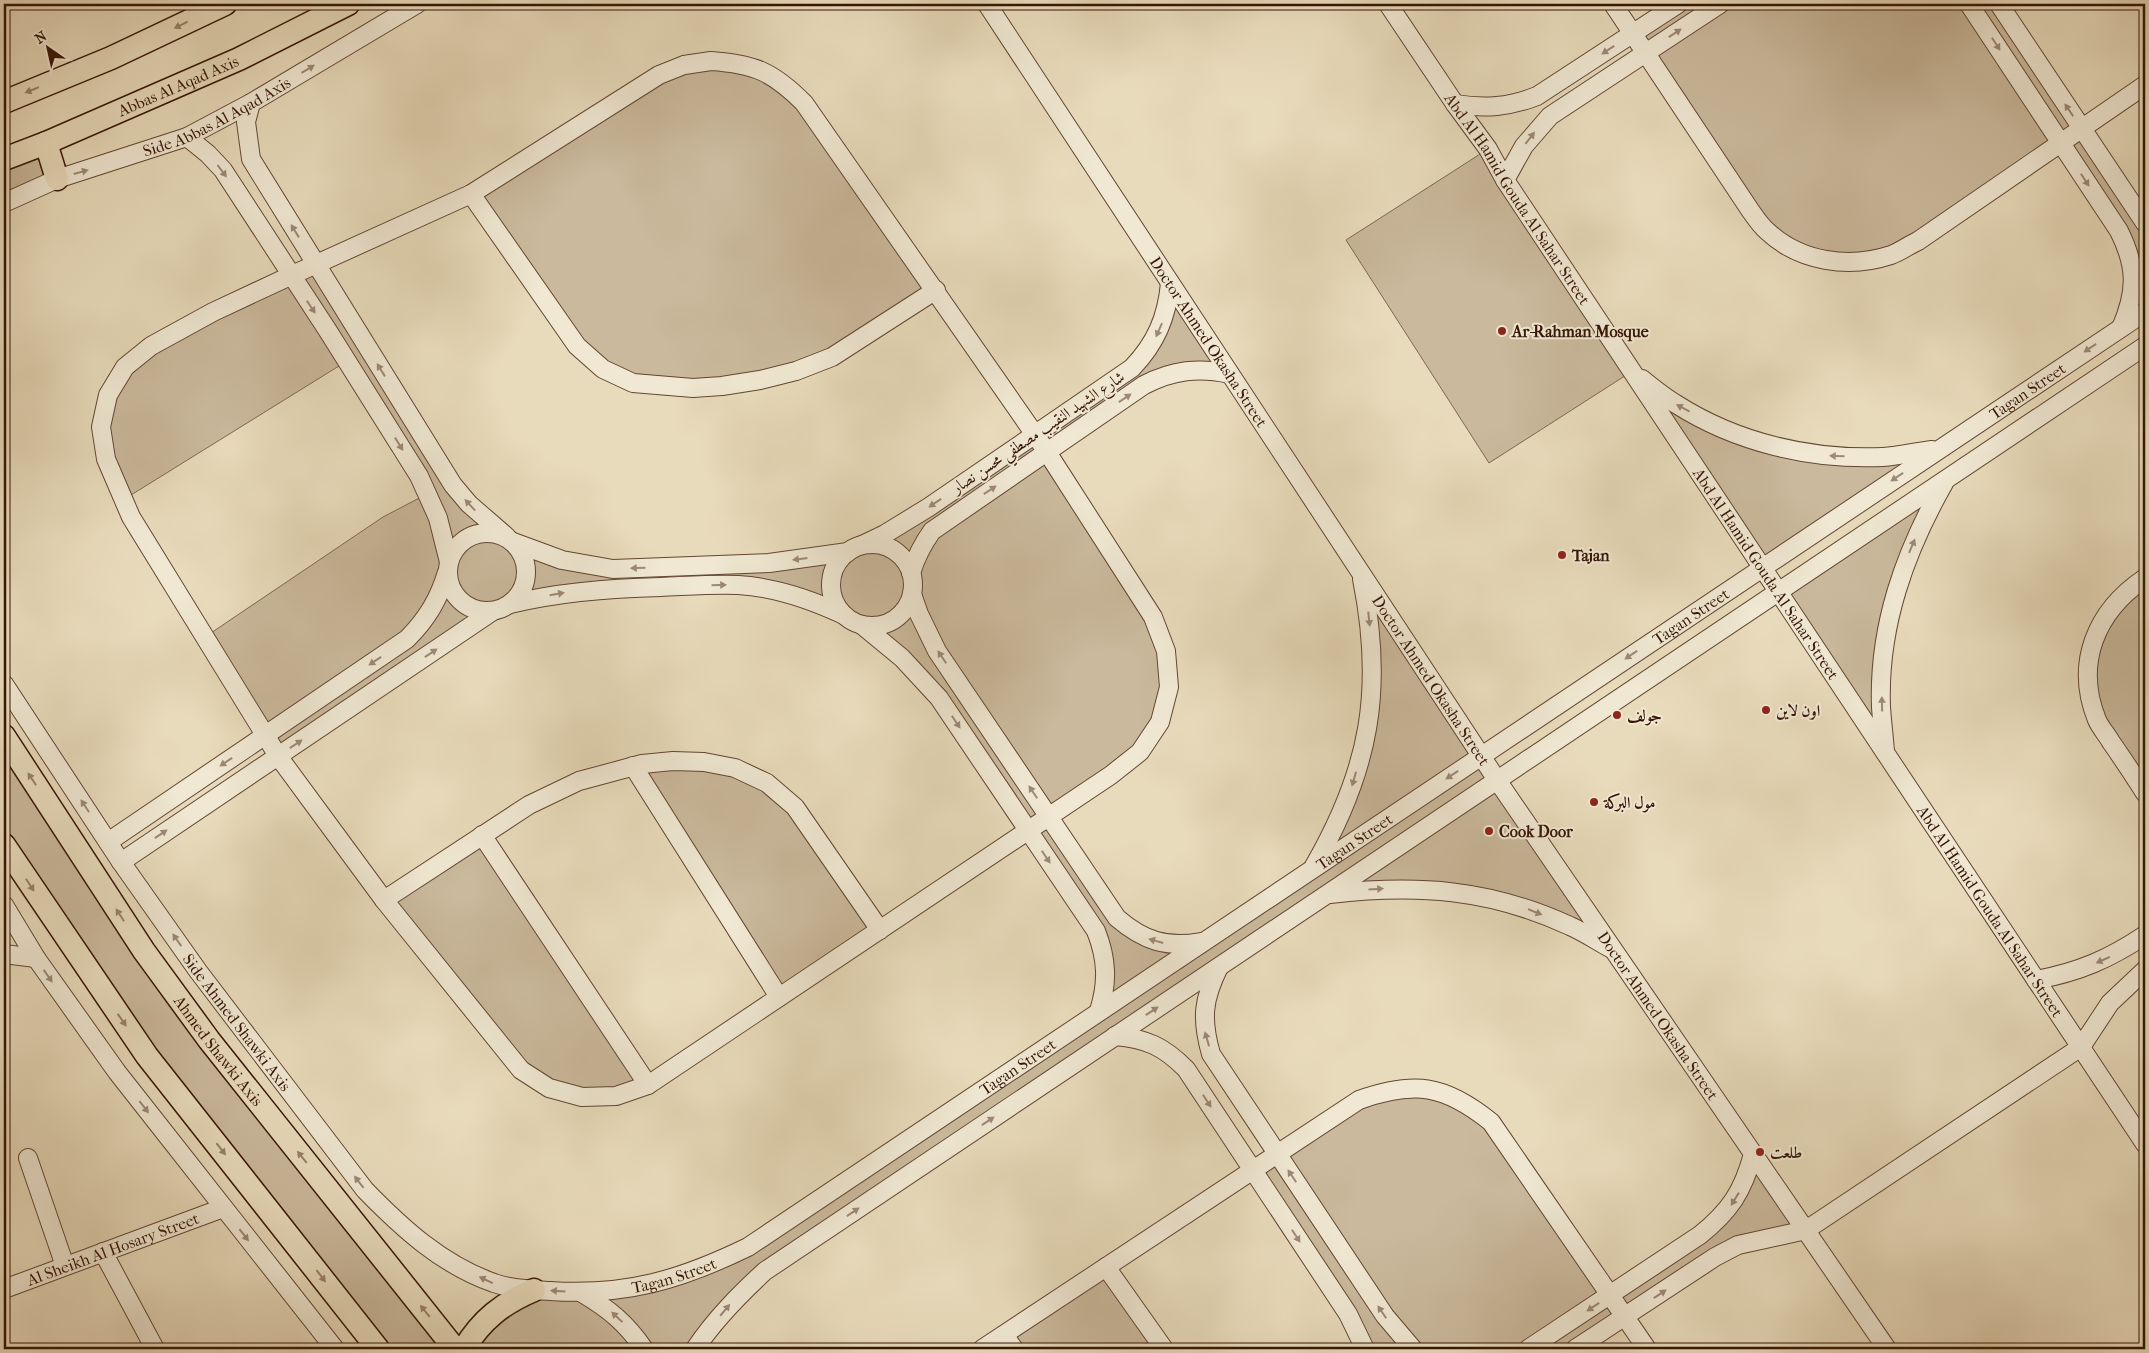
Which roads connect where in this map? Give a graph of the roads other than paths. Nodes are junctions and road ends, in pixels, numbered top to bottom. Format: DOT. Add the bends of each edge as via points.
graph roads {
  1 [pos="225,4"];
  2 [pos="348,4"];
  3 [pos="417,4"];
  4 [pos="987,4"];
  5 [pos="1388,4"];
  6 [pos="1613,4"];
  7 [pos="1678,4"];
  8 [pos="1720,4"];
  9 [pos="1969,4"];
  10 [pos="1998,4"];
  11 [pos="1633,34"];
  12 [pos="1645,53"];
  13 [pos="2145,85"];
  14 [pos="4,102"];
  15 [pos="251,103"];
  16 [pos="1455,104"];
  17 [pos="2082,129"];
  18 [pos="187,137"];
  19 [pos="46,143"];
  20 [pos="2061,143"];
  21 [pos="4,159"];
  22 [pos="57,178"];
  23 [pos="1505,180"];
  24 [pos="471,194"];
  25 [pos="4,204"];
  26 [pos="2145,223"];
  27 [pos="316,265"];
  28 [pos="290,276"];
  29 [pos="1170,283"];
  30 [pos="936,290"];
  31 [pos="2145,312"];
  32 [pos="2121,328"];
  33 [pos="2145,347"];
  34 [pos="1631,372"];
  35 [pos="1230,374"];
  36 [pos="2035,385"];
  37 [pos="2051,410"];
  38 [pos="1035,434"];
  39 [pos="1938,449"];
  40 [pos="1047,452"];
  41 [pos="1946,480"];
  42 [pos="510,540"];
  43 [pos="855,548"];
  44 [pos="448,567"];
  45 [pos="1762,568"];
  46 [pos="1361,571"];
  47 [pos="911,573"];
  48 [pos="2145,578"];
  49 [pos="1778,592"];
  50 [pos="912,594"];
  51 [pos="510,604"];
  52 [pos="493,611"];
  53 [pos="844,616"];
  54 [pos="862,625"];
  55 [pos="4,684"];
  56 [pos="266,735"];
  57 [pos="4,736"];
  58 [pos="1885,753"];
  59 [pos="278,756"];
  60 [pos="1482,756"];
  61 [pos="633,766"];
  62 [pos="1498,780"];
  63 [pos="2145,793"];
  64 [pos="1050,816"];
  65 [pos="1028,830"];
  66 [pos="482,835"];
  67 [pos="108,842"];
  68 [pos="4,844"];
  69 [pos="121,862"];
  70 [pos="1312,869"];
  71 [pos="1275,894"];
  72 [pos="1327,894"];
  73 [pos="384,900"];
  74 [pos="4,905"];
  75 [pos="1292,918"];
  76 [pos="880,930"];
  77 [pos="2145,935"];
  78 [pos="1204,941"];
  79 [pos="1614,951"];
  80 [pos="4,954"];
  81 [pos="36,958"];
  82 [pos="1220,966"];
  83 [pos="2145,970"];
  84 [pos="2036,980"];
  85 [pos="778,997"];
  86 [pos="1099,1011"];
  87 [pos="1115,1036"];
  88 [pos="2081,1047"];
  89 [pos="648,1085"];
  90 [pos="2145,1144"];
  91 [pos="1278,1154"];
  92 [pos="1753,1154"];
  93 [pos="28,1158"];
  94 [pos="1253,1171"];
  95 [pos="223,1208"];
  96 [pos="786,1221"];
  97 [pos="1806,1230"];
  98 [pos="802,1245"];
  99 [pos="103,1252"];
  100 [pos="65,1266"];
  101 [pos="1106,1267"];
  102 [pos="4,1289"];
  103 [pos="534,1290"];
  104 [pos="582,1293"];
  105 [pos="1612,1295"];
  106 [pos="1625,1316"];
  107 [pos="1004,1335"];
  108 [pos="155,1349"];
  109 [pos="335,1349"];
  110 [pos="378,1349"];
  111 [pos="455,1349"];
  112 [pos="464,1349"];
  113 [pos="644,1349"];
  114 [pos="696,1349"];
  115 [pos="982,1349"];
  116 [pos="1014,1349"];
  117 [pos="1164,1349"];
  118 [pos="1366,1349"];
  119 [pos="1413,1349"];
  120 [pos="1528,1349"];
  121 [pos="1575,1349"];
  122 [pos="1647,1349"];
  123 [pos="1887,1349"];
  1 -- 14 [label="main road, one-way" via="111,58"];
  2 -- 19 [label="main road, Abbas Al Aqad Axis" via="239,59"];
  15 -- 3 [label="street, Side Abbas Al Aqad Axis, one-way"];
  4 -- 29 [label="street, Doctor Ahmed Okasha Street"];
  5 -- 16 [label="street, Abd Al Hamid Gouda Al Sahar Street"];
  6 -- 11 [label="street"];
  7 -- 11 [label="street"];
  12 -- 8 [label="street, one-way"];
  9 -- 20 [label="street, one-way"];
  17 -- 10 [label="street, one-way"];
  11 -- 12 [label="street"];
  11 -- 16 [label="street, one-way" via="1537,96 1517,104 1496,108"];
  12 -- 20 [label="street" via="1766,231 1788,247 1812,257 1862,262 1892,255 1918,241"];
  23 -- 12 [label="street, one-way" via="1524,146 1550,116"];
  13 -- 17 [label="street"];
  15 -- 18 [label="street, Side Abbas Al Aqad Axis"];
  27 -- 15 [label="street, one-way" via="251,159 246,122"];
  16 -- 23 [label="street, Abd Al Hamid Gouda Al Sahar Street" via="1488,149"];
  17 -- 20 [label="street"];
  17 -- 26 [label="street"];
  22 -- 18 [label="street, Side Abbas Al Aqad Axis, one-way"];
  18 -- 28 [label="street, one-way" via="223,170"];
  19 -- 21 [label="main road, Abbas Al Aqad Axis"];
  19 -- 22 [label="main road"];
  20 -- 32 [label="street, one-way" via="2128,249 2133,289"];
  22 -- 25 [label="street, Side Abbas Al Aqad Axis"];
  23 -- 34 [label="street, Abd Al Hamid Gouda Al Sahar Street"];
  24 -- 27 [label="street"];
  24 -- 30 [label="street" via="577,346 603,368 633,383 693,388 722,386 796,371 832,357"];
  24 -- 30 [label="street" via="659,75 684,65 738,62 763,70 804,103"];
  27 -- 28 [label="street"];
  42 -- 27 [label="street, one-way" via="475,510 453,485"];
  28 -- 44 [label="street, one-way" via="419,476 438,518"];
  28 -- 56 [label="street" via="213,312 151,346 125,366 108,395 101,427 106,459 131,517"];
  29 -- 35 [label="street, Doctor Ahmed Okasha Street"];
  29 -- 38 [label="street, شارع الشهيد النقيب مصطفي محسن نصار, one-way" via="1163,320 1145,354 1132,368"];
  30 -- 38 [label="street"];
  31 -- 32 [label="street, Tagan Street"];
  32 -- 36 [label="street, Tagan Street, one-way"];
  33 -- 37 [label="street, Tagan Street"];
  39 -- 34 [label="street, one-way" via="1884,457 1829,456 1776,447 1724,430 1676,404"];
  34 -- 45 [label="street, Abd Al Hamid Gouda Al Sahar Street"];
  40 -- 35 [label="street, شارع الشهيد النقيب مصطفي محسن نصار, one-way" via="1160,377 1195,369"];
  35 -- 46 [label="street, Doctor Ahmed Okasha Street"];
  36 -- 37 [label="street"];
  36 -- 39 [label="street, Tagan Street"];
  37 -- 41 [label="street, Tagan Street"];
  38 -- 40 [label="street"];
  38 -- 43 [label="street, شارع الشهيد النقيب مصطفي محسن نصار, one-way" via="929,507"];
  39 -- 45 [label="street, Tagan Street, one-way"];
  47 -- 40 [label="street, شارع الشهيد النقيب مصطفي محسن نصار, one-way" via="915,558 932,531"];
  40 -- 64 [label="street" via="1153,617 1166,651 1169,687 1160,722 1140,752"];
  41 -- 49 [label="street, Tagan Street"];
  58 -- 41 [label="street, one-way" via="1881,706 1883,658 1891,611 1904,565 1922,521"];
  43 -- 42 [label="street, one-way" via="769,563 613,569 562,560"];
  42 -- 44 [label="street" via="493,533 479,533 465,539 455,549"];
  42 -- 51 [label="street" via="522,553 526,581"];
  43 -- 47 [label="street" via="878,545 892,549"];
  43 -- 53 [label="street" via="836,566 831,583 832,595"];
  44 -- 52 [label="street" via="450,585 456,597 479,611"];
  44 -- 56 [label="street, one-way" via="432,609 407,639"];
  45 -- 49 [label="street, Abd Al Hamid Gouda Al Sahar Street"];
  45 -- 60 [label="street, Tagan Street, one-way"];
  46 -- 60 [label="street, Doctor Ahmed Okasha Street"];
  46 -- 70 [label="street, one-way" via="1372,650 1371,706 1364,747 1351,790"];
  47 -- 50 [label="street"];
  48 -- 63 [label="street" via="2113,605 2096,631 2088,661 2089,693 2098,721"];
  49 -- 58 [label="street, Abd Al Hamid Gouda Al Sahar Street"];
  49 -- 62 [label="street, Tagan Street"];
  50 -- 54 [label="street" via="899,616 888,623"];
  64 -- 50 [label="street, one-way" via="938,651"];
  51 -- 52 [label="street"];
  51 -- 53 [label="street, one-way" via="612,588 739,585 793,596"];
  59 -- 52 [label="street, one-way"];
  53 -- 54 [label="street"];
  54 -- 65 [label="street, one-way" via="902,658 939,698"];
  67 -- 55 [label="street, Side Ahmed Shawki Axis, one-way"];
  56 -- 59 [label="street"];
  56 -- 67 [label="street, one-way"];
  111 -- 57 [label="main road, Ahmed Shawki Axis, one-way" via="204,1034 144,951"];
  58 -- 84 [label="street, Abd Al Hamid Gouda Al Sahar Street"];
  69 -- 59 [label="street, one-way"];
  59 -- 73 [label="street"];
  60 -- 62 [label="street, Doctor Ahmed Okasha Street"];
  60 -- 70 [label="street, Tagan Street, one-way"];
  61 -- 66 [label="street" via="571,785 529,805"];
  61 -- 76 [label="street" via="672,761 704,762 735,768 767,783 795,808"];
  61 -- 85 [label="street"];
  62 -- 72 [label="street, Tagan Street"];
  62 -- 79 [label="street, Doctor Ahmed Okasha Street"];
  64 -- 65 [label="street"];
  78 -- 64 [label="street, one-way" via="1167,944 1148,939 1117,918"];
  65 -- 76 [label="street"];
  65 -- 86 [label="street, one-way" via="1096,931 1106,979"];
  66 -- 73 [label="street"];
  66 -- 89 [label="street"];
  67 -- 69 [label="street, Side Ahmed Shawki Axis"];
  68 -- 110 [label="main road, one-way" via="147,1056"];
  103 -- 69 [label="street, Side Ahmed Shawki Axis, one-way" via="495,1284 460,1268 396,1222 365,1190 198,971"];
  70 -- 71 [label="street, Tagan Street"];
  71 -- 75 [label="street"];
  71 -- 78 [label="street, Tagan Street"];
  72 -- 75 [label="street, Tagan Street"];
  72 -- 79 [label="street, one-way" via="1377,888 1476,895 1562,922"];
  73 -- 89 [label="street" via="521,1070 550,1088 582,1097 616,1096"];
  74 -- 81 [label="street"];
  75 -- 82 [label="street, Tagan Street"];
  76 -- 85 [label="street"];
  77 -- 84 [label="street, one-way" via="2113,956 2088,967"];
  78 -- 86 [label="street, Tagan Street"];
  79 -- 92 [label="street, Doctor Ahmed Okasha Street"];
  80 -- 81 [label="street"];
  81 -- 95 [label="street, one-way" via="117,1072"];
  87 -- 82 [label="street, Tagan Street, one-way"];
  91 -- 82 [label="street, one-way" via="1211,1054 1204,1032 1209,986"];
  83 -- 88 [label="street" via="2110,1003"];
  84 -- 88 [label="street, Abd Al Hamid Gouda Al Sahar Street"];
  85 -- 89 [label="street"];
  86 -- 96 [label="street, Tagan Street"];
  87 -- 94 [label="street, one-way" via="1154,1044 1172,1055 1186,1069"];
  98 -- 87 [label="street, Tagan Street, one-way"];
  88 -- 90 [label="street, Abd Al Hamid Gouda Al Sahar Street"];
  88 -- 97 [label="street"];
  91 -- 94 [label="street"];
  91 -- 105 [label="street" via="1359,1100 1386,1091 1415,1088 1443,1093 1469,1104 1491,1122"];
  119 -- 91 [label="street, one-way" via="1385,1316"];
  92 -- 97 [label="street, Doctor Ahmed Okasha Street"];
  92 -- 105 [label="street, one-way" via="1746,1178 1720,1220"];
  93 -- 100 [label="street"];
  94 -- 101 [label="street"];
  94 -- 118 [label="street, one-way" via="1348,1314"];
  95 -- 99 [label="street, Al Sheikh Al Hosary Street"];
  95 -- 109 [label="street, one-way"];
  96 -- 98 [label="street"];
  96 -- 104 [label="street, Tagan Street" via="748,1247 668,1281 625,1290"];
  106 -- 97 [label="street, one-way" via="1715,1257 1738,1246"];
  97 -- 123 [label="street, Doctor Ahmed Okasha Street"];
  114 -- 98 [label="street, Tagan Street, one-way" via="734,1300 765,1271"];
  99 -- 100 [label="street, Al Sheikh Al Hosary Street"];
  99 -- 108 [label="street"];
  100 -- 102 [label="street, Al Sheikh Al Hosary Street"];
  101 -- 107 [label="street"];
  101 -- 117 [label="street"];
  104 -- 103 [label="street, Tagan Street, one-way"];
  103 -- 112 [label="main road" via="510,1300 490,1315"];
  113 -- 104 [label="street, one-way" via="629,1328 607,1308"];
  105 -- 106 [label="street"];
  105 -- 120 [label="street, one-way"];
  106 -- 121 [label="street"];
  106 -- 122 [label="street"];
  107 -- 115 [label="street"];
  107 -- 116 [label="street"];
}
